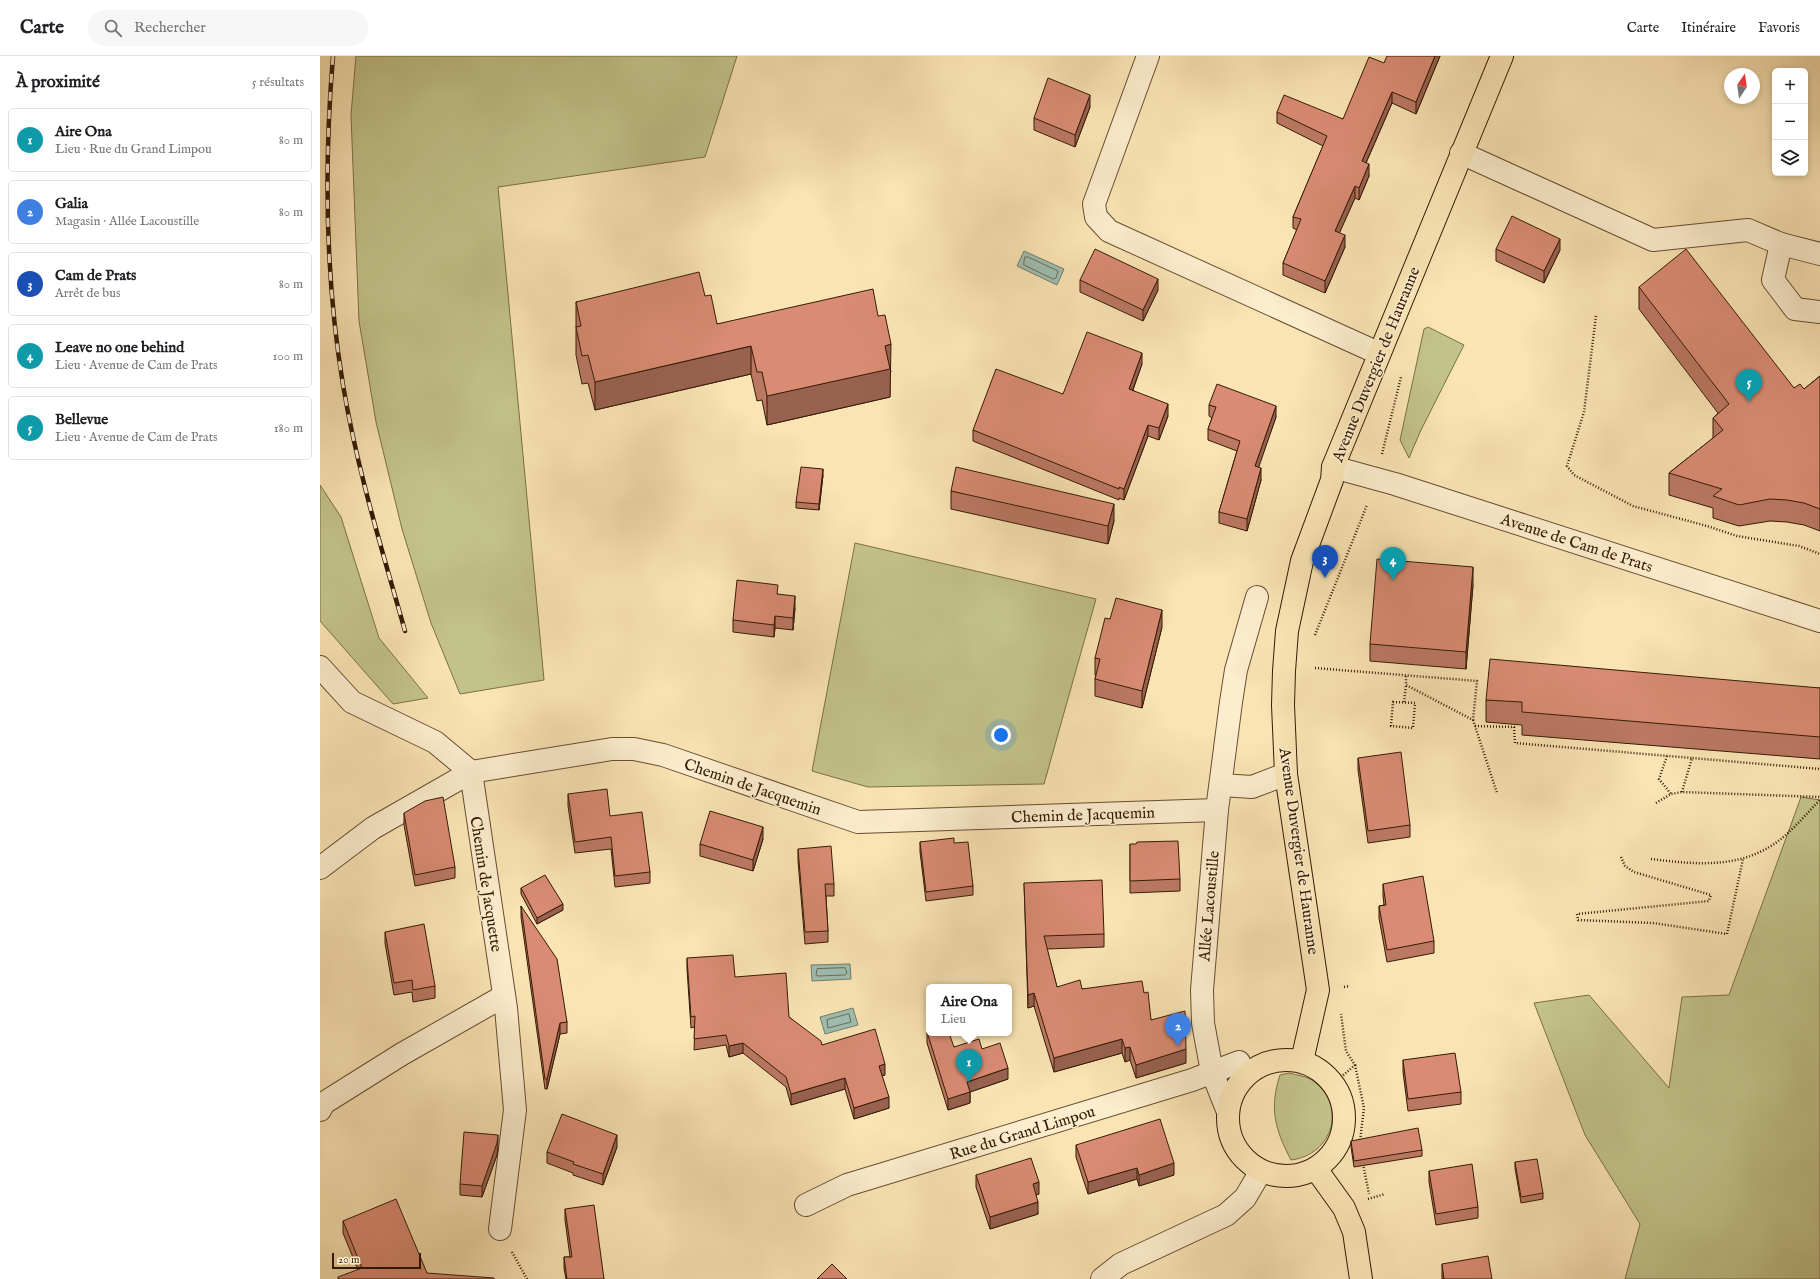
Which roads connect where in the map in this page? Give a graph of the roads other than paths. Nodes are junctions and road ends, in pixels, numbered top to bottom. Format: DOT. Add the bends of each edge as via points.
graph roads {
  1 [pos="1148,56"];
  2 [pos="1502,56"];
  3 [pos="1460,153"];
  4 [pos="1780,244"];
  5 [pos="1820,254"];
  6 [pos="1820,312"];
  7 [pos="1378,353"];
  8 [pos="1333,467"];
  9 [pos="1257,597"];
  10 [pos="1820,620"];
  11 [pos="320,667"];
  12 [pos="471,772"];
  13 [pos="1286,774"];
  14 [pos="1221,785"];
  15 [pos="1217,810"];
  16 [pos="320,868"];
  17 [pos="504,996"];
  18 [pos="1204,1028"];
  19 [pos="1302,1061"];
  20 [pos="1246,1066"];
  21 [pos="1212,1072"];
  22 [pos="320,1110"];
  23 [pos="1228,1112"];
  24 [pos="1316,1169"];
  25 [pos="1260,1171"];
  26 [pos="806,1205"];
  27 [pos="500,1229"];
  28 [pos="1102,1279"];
  29 [pos="1361,1279"];
  1 -- 7 [label="street" via="1094,204 1096,217 1109,231"];
  2 -- 3 [label="main road, Avenue Duvergier de Hauranne"];
  3 -- 4 [label="street" via="1653,240 1748,230"];
  3 -- 7 [label="main road, Avenue Duvergier de Hauranne" via="1413,276"];
  4 -- 5 [label="street"];
  4 -- 6 [label="street" via="1773,280 1795,309"];
  7 -- 8 [label="main road, Avenue Duvergier de Hauranne"];
  8 -- 10 [label="street, Avenue de Cam de Prats"];
  8 -- 13 [label="main road, Avenue Duvergier de Hauranne" via="1332,480 1302,561 1286,631 1283,705"];
  9 -- 14 [label="street, Allée Lacoustille" via="1236,670"];
  11 -- 12 [label="street" via="352,702 435,742"];
  12 -- 15 [label="street, Chemin de Jacquemin" via="612,749 634,749 663,755 858,822"];
  12 -- 16 [label="street, Chemin de Jacquemin" via="373,828"];
  12 -- 17 [label="street, Chemin de Jacquette"];
  13 -- 14 [label="street" via="1252,787"];
  13 -- 19 [label="main road, Avenue Duvergier de Hauranne" via="1318,990"];
  14 -- 15 [label="street, Allée Lacoustille"];
  15 -- 18 [label="street, Allée Lacoustille" via="1202,990"];
  17 -- 22 [label="street" via="402,1054 324,1103"];
  17 -- 27 [label="street, Chemin de Jacquette" via="515,1110"];
  18 -- 20 [label="street" via="1232,1059"];
  18 -- 21 [label="street, Allée Lacoustille"];
  19 -- 20 [label="main road" via="1286,1059"];
  19 -- 24 [label="main road" via="1320,1070 1334,1083 1343,1101 1345,1120 1341,1140 1331,1156"];
  20 -- 21 [label="street, Rue du Grand Limpou"];
  20 -- 23 [label="main road"];
  21 -- 23 [label="street, Allée Lacoustille"];
  21 -- 26 [label="street, Rue du Grand Limpou" via="847,1184"];
  23 -- 25 [label="main road" via="1228,1130 1235,1146 1246,1160"];
  24 -- 25 [label="main road" via="1298,1176 1279,1176"];
  24 -- 29 [label="main road" via="1344,1208 1354,1232"];
  25 -- 28 [label="street" via="1245,1198 1226,1216 1121,1264"];
}
